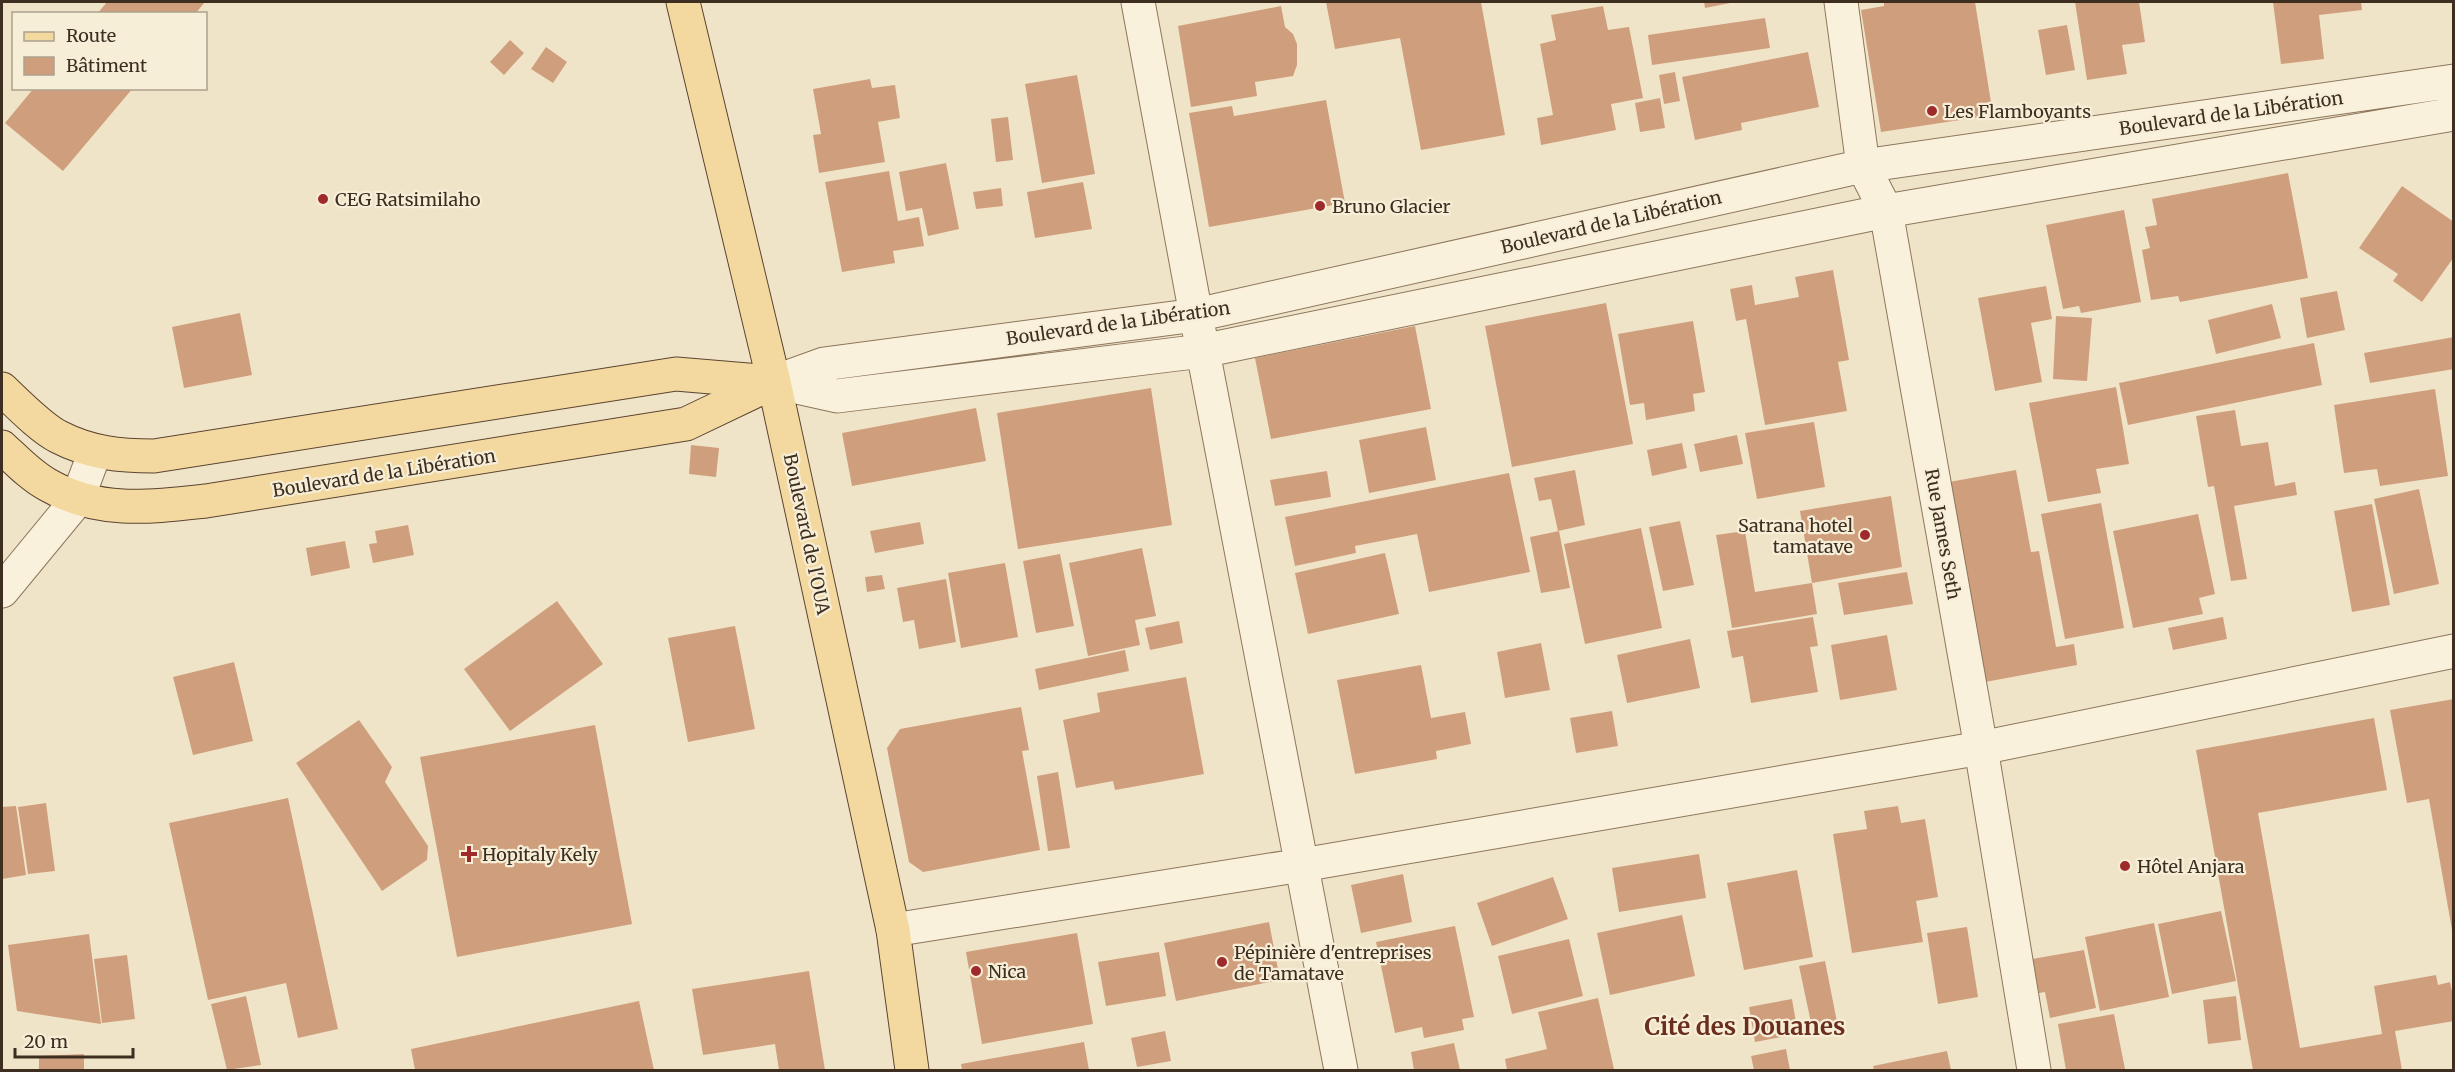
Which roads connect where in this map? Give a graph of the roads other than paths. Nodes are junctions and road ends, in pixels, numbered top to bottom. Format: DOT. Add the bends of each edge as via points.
graph roads {
  1 [pos="683,2"];
  2 [pos="1138,2"];
  3 [pos="1841,2"];
  4 [pos="2454,81"];
  5 [pos="2454,114"];
  6 [pos="1863,166"];
  7 [pos="1886,211"];
  8 [pos="1196,315"];
  9 [pos="1202,351"];
  10 [pos="774,382"];
  11 [pos="2,389"];
  12 [pos="2,447"];
  13 [pos="95,452"];
  14 [pos="78,500"];
  15 [pos="2,591"];
  16 [pos="2454,651"];
  17 [pos="1981,748"];
  18 [pos="1302,865"];
  19 [pos="893,930"];
  20 [pos="912,1071"];
  21 [pos="1341,1071"];
  22 [pos="2034,1071"];
  1 -- 10 [label="main road, Boulevard de l'OUA"];
  2 -- 8 [label="street"];
  3 -- 6 [label="street, Rue James Seth"];
  4 -- 6 [label="street, Boulevard de la Libération"];
  5 -- 7 [label="street, Boulevard de la Libération"];
  6 -- 7 [label="street, Rue James Seth"];
  6 -- 8 [label="street, Boulevard de la Libération"];
  7 -- 9 [label="street, Boulevard de la Libération"];
  7 -- 17 [label="street, Rue James Seth"];
  8 -- 9 [label="street"];
  8 -- 10 [label="street, Boulevard de la Libération" via="824,364"];
  9 -- 10 [label="street, Boulevard de la Libération" via="837,396"];
  9 -- 18 [label="street"];
  10 -- 13 [label="main road, Boulevard de la Libération" via="676,374 153,456"];
  10 -- 14 [label="main road, Boulevard de la Libération" via="686,424 206,501 124,507"];
  10 -- 19 [label="main road, Boulevard de l'OUA"];
  11 -- 13 [label="main road, Boulevard de la Libération" via="57,436"];
  12 -- 14 [label="main road, Boulevard de la Libération" via="46,484"];
  13 -- 14 [label="street"];
  14 -- 15 [label="street"];
  16 -- 17 [label="street"];
  17 -- 18 [label="street"];
  17 -- 22 [label="street, Rue James Seth"];
  18 -- 19 [label="street"];
  18 -- 21 [label="street"];
  19 -- 20 [label="main road, Boulevard de l'OUA"];
}
